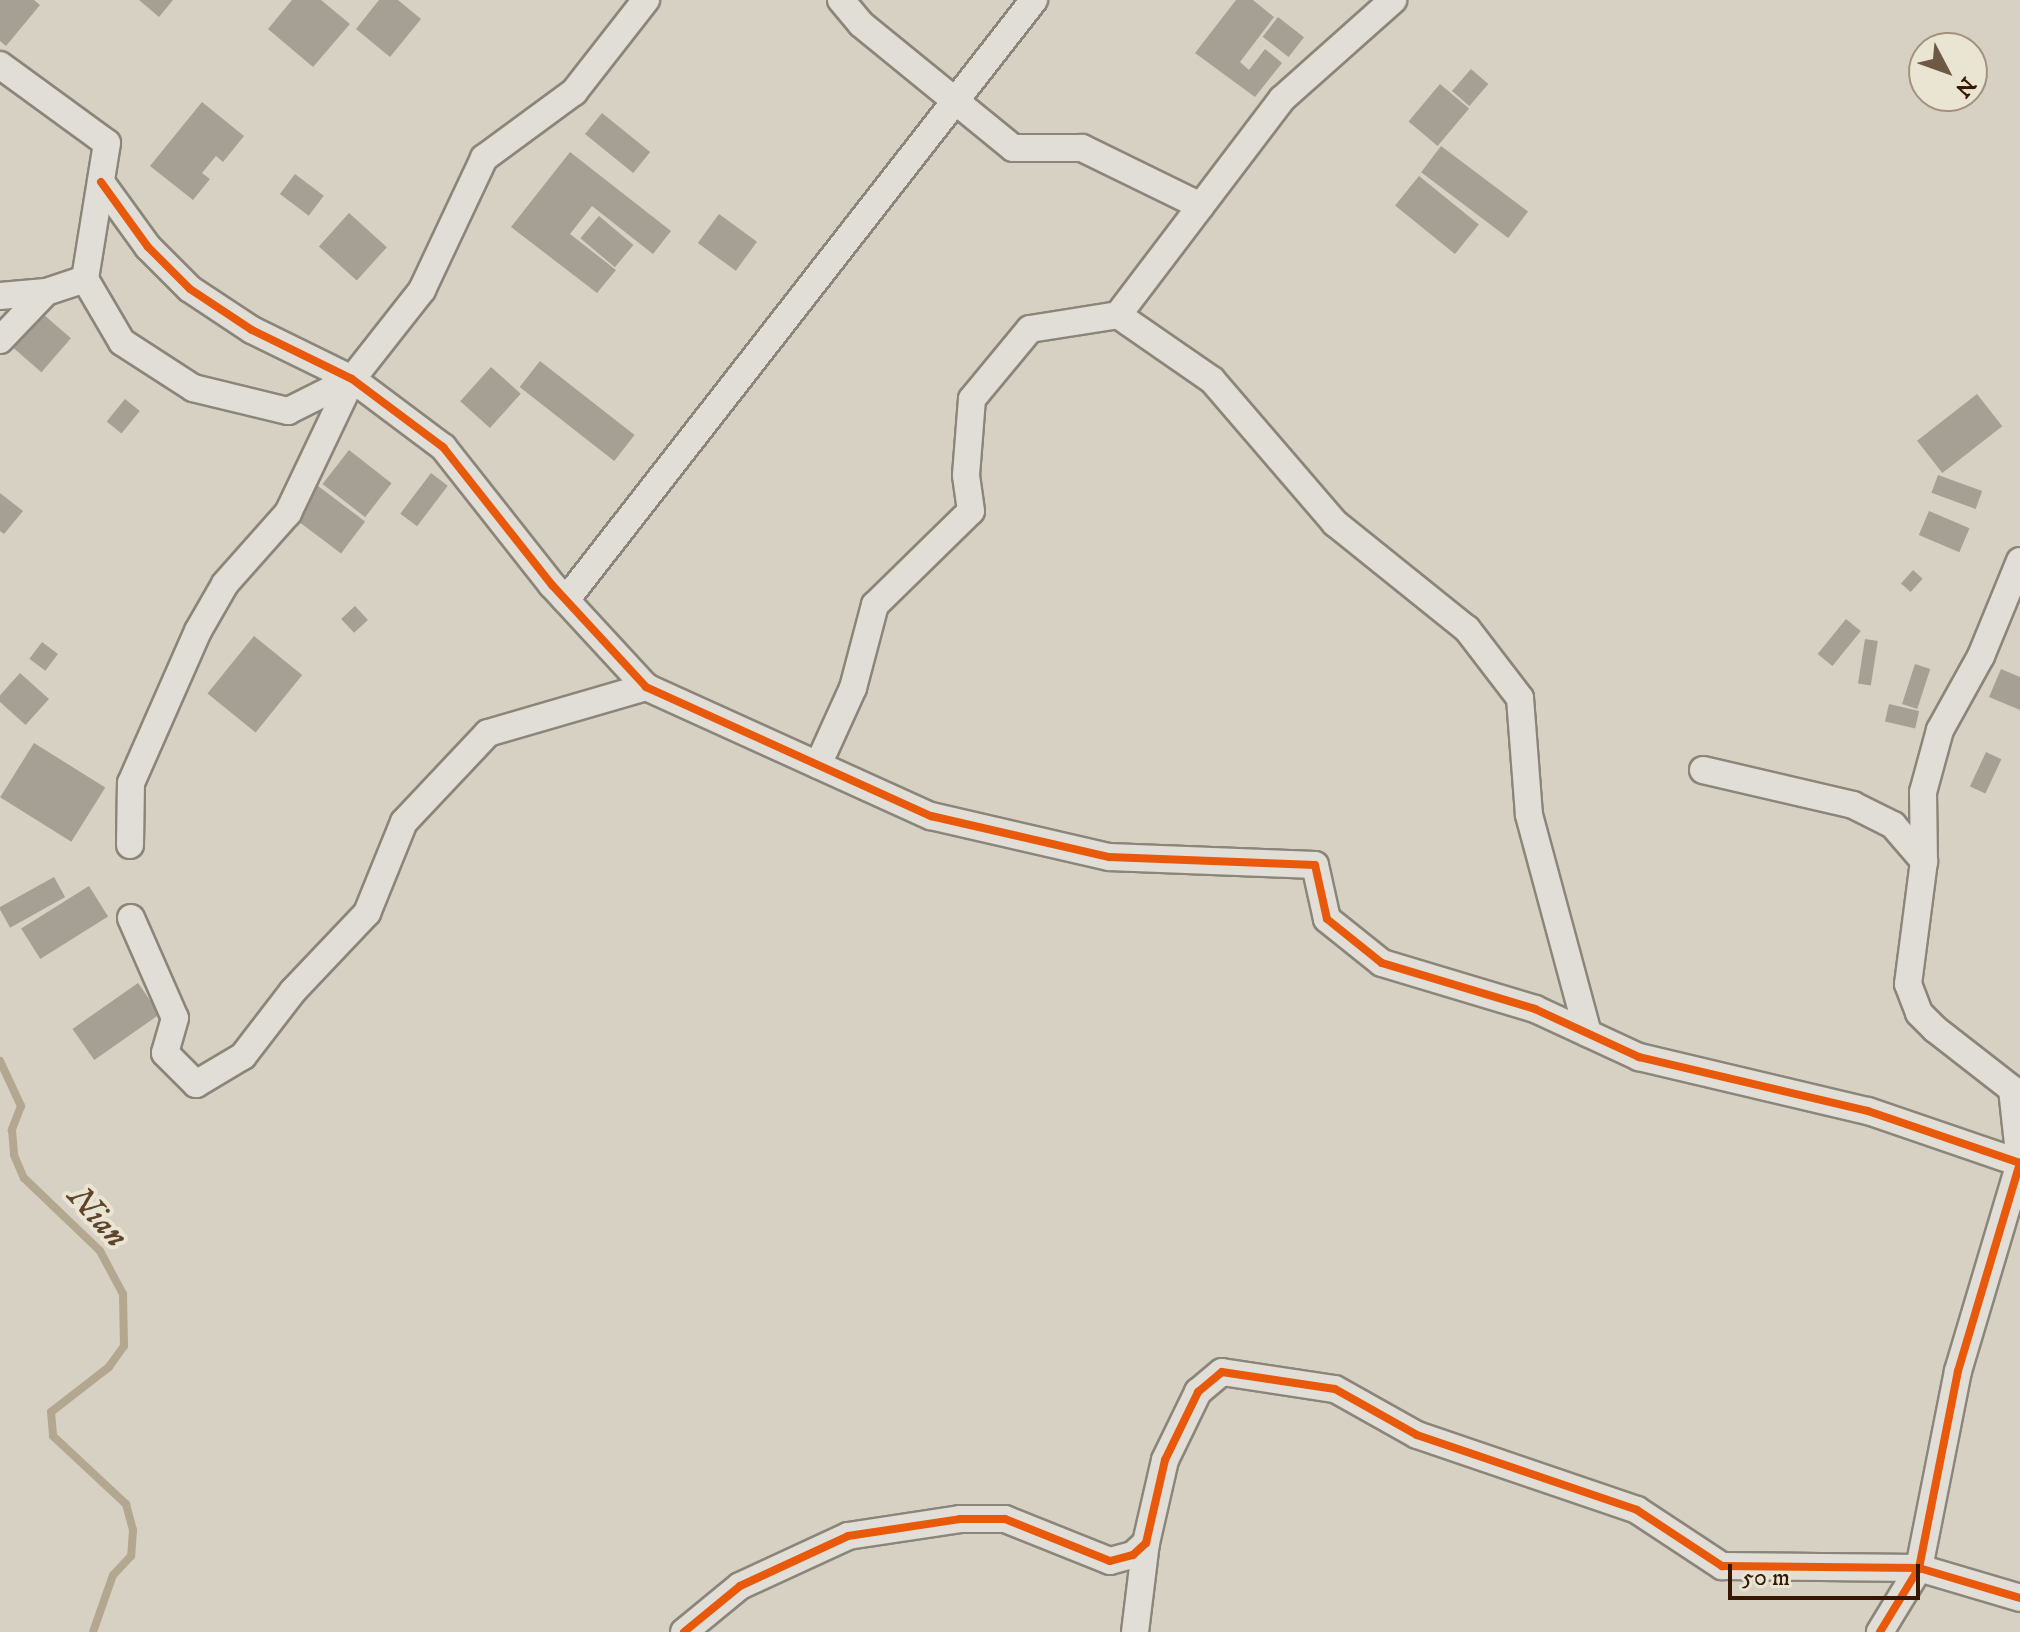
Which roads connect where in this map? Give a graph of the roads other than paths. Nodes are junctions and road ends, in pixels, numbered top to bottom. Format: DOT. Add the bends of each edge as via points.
graph roads {
  1 [pos="646,0"];
  2 [pos="841,0"];
  3 [pos="1034,0"];
  4 [pos="1393,0"];
  5 [pos="0,65"];
  6 [pos="957,103"];
  7 [pos="101,182"];
  8 [pos="1201,206"];
  9 [pos="85,279"];
  10 [pos="46,292"];
  11 [pos="0,296"];
  12 [pos="1118,315"];
  13 [pos="0,340"];
  14 [pos="352,379"];
  15 [pos="2020,561"];
  16 [pos="566,600"];
  17 [pos="646,687"];
  18 [pos="818,765"];
  19 [pos="1703,770"];
  20 [pos="130,845"];
  21 [pos="1924,861"];
  22 [pos="131,918"];
  23 [pos="1588,1033"];
  24 [pos="2020,1163"];
  25 [pos="1146,1543"];
  26 [pos="1919,1568"];
  27 [pos="2020,1598"];
  28 [pos="684,1632"];
  29 [pos="1135,1632"];
  30 [pos="1880,1632"];
  1 -- 14 [label="street" via="574,92 484,158 422,290"];
  2 -- 6 [label="street" via="861,24"];
  3 -- 6 [label="street"];
  4 -- 8 [label="street" via="1282,99"];
  5 -- 7 [label="street" via="107,143"];
  6 -- 8 [label="street" via="1013,148 1082,148"];
  6 -- 16 [label="street"];
  7 -- 9 [label="street"];
  7 -- 14 [label="street" via="148,247 190,289 252,330"];
  8 -- 12 [label="street"];
  9 -- 10 [label="street"];
  9 -- 14 [label="street" via="122,342 193,388 288,411"];
  10 -- 11 [label="street"];
  10 -- 13 [label="street"];
  12 -- 18 [label="street" via="1030,329 972,399 966,475 971,511 875,605 853,688"];
  12 -- 23 [label="street" via="1212,380 1335,523 1467,629 1520,698 1529,815"];
  14 -- 16 [label="street" via="443,447"];
  14 -- 20 [label="street" via="288,513 225,584 198,631 131,783"];
  15 -- 21 [label="street" via="1981,656 1940,730 1923,792"];
  16 -- 17 [label="street"];
  17 -- 18 [label="street"];
  17 -- 22 [label="street" via="488,733 404,822 367,913 293,991 243,1056 196,1084 165,1053 175,1018"];
  18 -- 23 [label="street" via="931,816 1109,857 1315,865 1327,919 1382,963 1535,1009"];
  19 -- 21 [label="street" via="1853,805 1893,825"];
  21 -- 24 [label="street" via="1908,984 1919,1013 2012,1089"];
  23 -- 24 [label="street" via="1639,1057 1868,1111"];
  24 -- 26 [label="street" via="1958,1371"];
  25 -- 26 [label="street" via="1165,1460 1198,1392 1222,1372 1335,1389 1417,1435 1637,1510 1722,1566"];
  25 -- 28 [label="street" via="1133,1555 1110,1561 1005,1519 960,1519 848,1536 740,1586"];
  25 -- 29 [label="street"];
  26 -- 27 [label="street"];
  26 -- 30 [label="street"];
}
